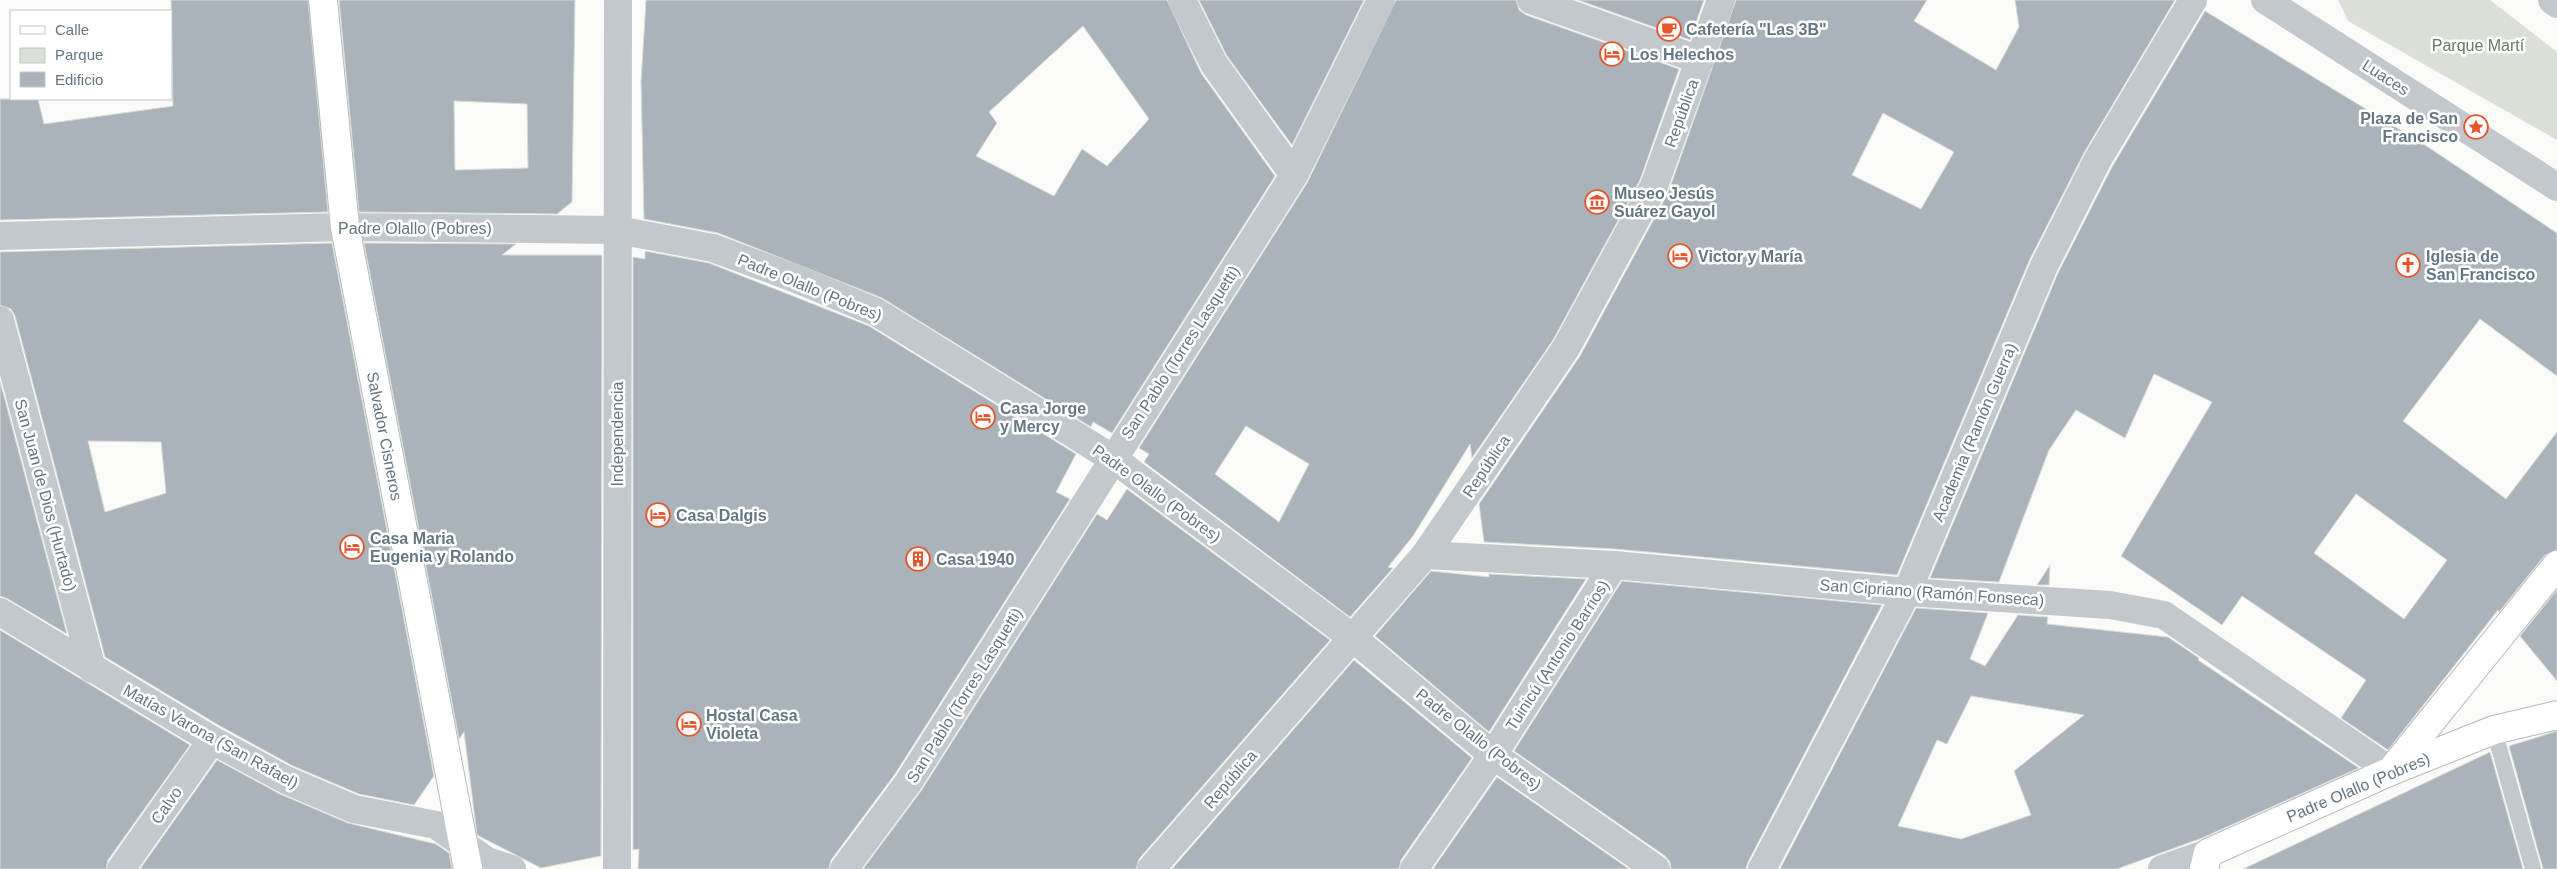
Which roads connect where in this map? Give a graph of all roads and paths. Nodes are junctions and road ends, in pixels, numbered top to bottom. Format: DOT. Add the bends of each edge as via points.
graph roads {
  1 [pos="323,0"];
  2 [pos="618,0"];
  3 [pos="1182,0"];
  4 [pos="1381,0"];
  5 [pos="1531,0"];
  6 [pos="1721,0"];
  7 [pos="2193,0"];
  8 [pos="2552,0"];
  9 [pos="2282,4"];
  10 [pos="2557,4"];
  11 [pos="1700,60"];
  12 [pos="1294,175"];
  13 [pos="2557,187"];
  14 [pos="345,227"];
  15 [pos="618,230"];
  16 [pos="0,236"];
  17 [pos="0,320"];
  18 [pos="1112,458"];
  19 [pos="1425,555"];
  20 [pos="1614,565"];
  21 [pos="2557,565"];
  22 [pos="1907,592"];
  23 [pos="0,612"];
  24 [pos="1353,638"];
  25 [pos="92,669"];
  26 [pos="2557,715"];
  27 [pos="2494,730"];
  28 [pos="212,740"];
  29 [pos="1493,755"];
  30 [pos="2391,771"];
  31 [pos="457,841"];
  32 [pos="2206,861"];
  33 [pos="121,869"];
  34 [pos="512,869"];
  35 [pos="617,869"];
  36 [pos="844,869"];
  37 [pos="1151,869"];
  38 [pos="1414,869"];
  39 [pos="1656,869"];
  40 [pos="1762,869"];
  41 [pos="2162,869"];
  42 [pos="2534,869"];
  1 -- 14 [label="main road, Salvador Cisneros"];
  2 -- 15 [label="street, Independencia"];
  3 -- 12 [label="street" via="1214,64"];
  4 -- 12 [label="street, San Pablo (Torres Lasquetti)"];
  5 -- 11 [label="street"];
  6 -- 11 [label="street, República"];
  7 -- 22 [label="street, Academia (Ramón Guerra)" via="2098,159 2044,266"];
  8 -- 10 [label="street"];
  9 -- 13 [label="street, Luaces"];
  11 -- 19 [label="street, República" via="1654,186 1566,348"];
  12 -- 18 [label="street, San Pablo (Torres Lasquetti)"];
  14 -- 15 [label="street, Padre Olallo (Pobres)"];
  14 -- 16 [label="street, Padre Olallo (Pobres)"];
  14 -- 31 [label="main road, Salvador Cisneros"];
  15 -- 18 [label="street, Padre Olallo (Pobres)" via="713,248 876,312"];
  15 -- 35 [label="street, Independencia"];
  17 -- 25 [label="street, San Juan de Dios (Hurtado)"];
  18 -- 24 [label="street, Padre Olallo (Pobres)"];
  18 -- 36 [label="street, San Pablo (Torres Lasquetti)" via="908,783"];
  19 -- 20 [label="street, San Cipriano (Ramón Fonseca)"];
  19 -- 24 [label="street, República"];
  20 -- 22 [label="street, San Cipriano (Ramón Fonseca)"];
  20 -- 29 [label="street, Tuinicú (Antonio Barrios)"];
  21 -- 30 [label="main road"];
  22 -- 30 [label="street, San Cipriano (Ramón Fonseca)" via="2110,605 2164,615"];
  22 -- 40 [label="street, Academia (Ramón Guerra)"];
  23 -- 25 [label="street, Matías Varona (San Rafael)"];
  24 -- 29 [label="street, Padre Olallo (Pobres)"];
  24 -- 37 [label="street, República"];
  25 -- 28 [label="street, Matías Varona (San Rafael)"];
  26 -- 27 [label="main road, Padre Olallo (Pobres)"];
  27 -- 30 [label="main road, Padre Olallo (Pobres)"];
  27 -- 42 [label="lane"];
  28 -- 31 [label="street, Matías Varona (San Rafael)" via="286,780 354,809"];
  28 -- 33 [label="street, Calvo"];
  29 -- 38 [label="street, Tuinicú (Antonio Barrios)"];
  29 -- 39 [label="street, Padre Olallo (Pobres)"];
  30 -- 32 [label="main road, Padre Olallo (Pobres)"];
  31 -- 34 [label="street, Matías Varona (San Rafael)" via="487,861"];
  32 -- 41 [label="street, Padre Olallo (Pobres)"];
}
